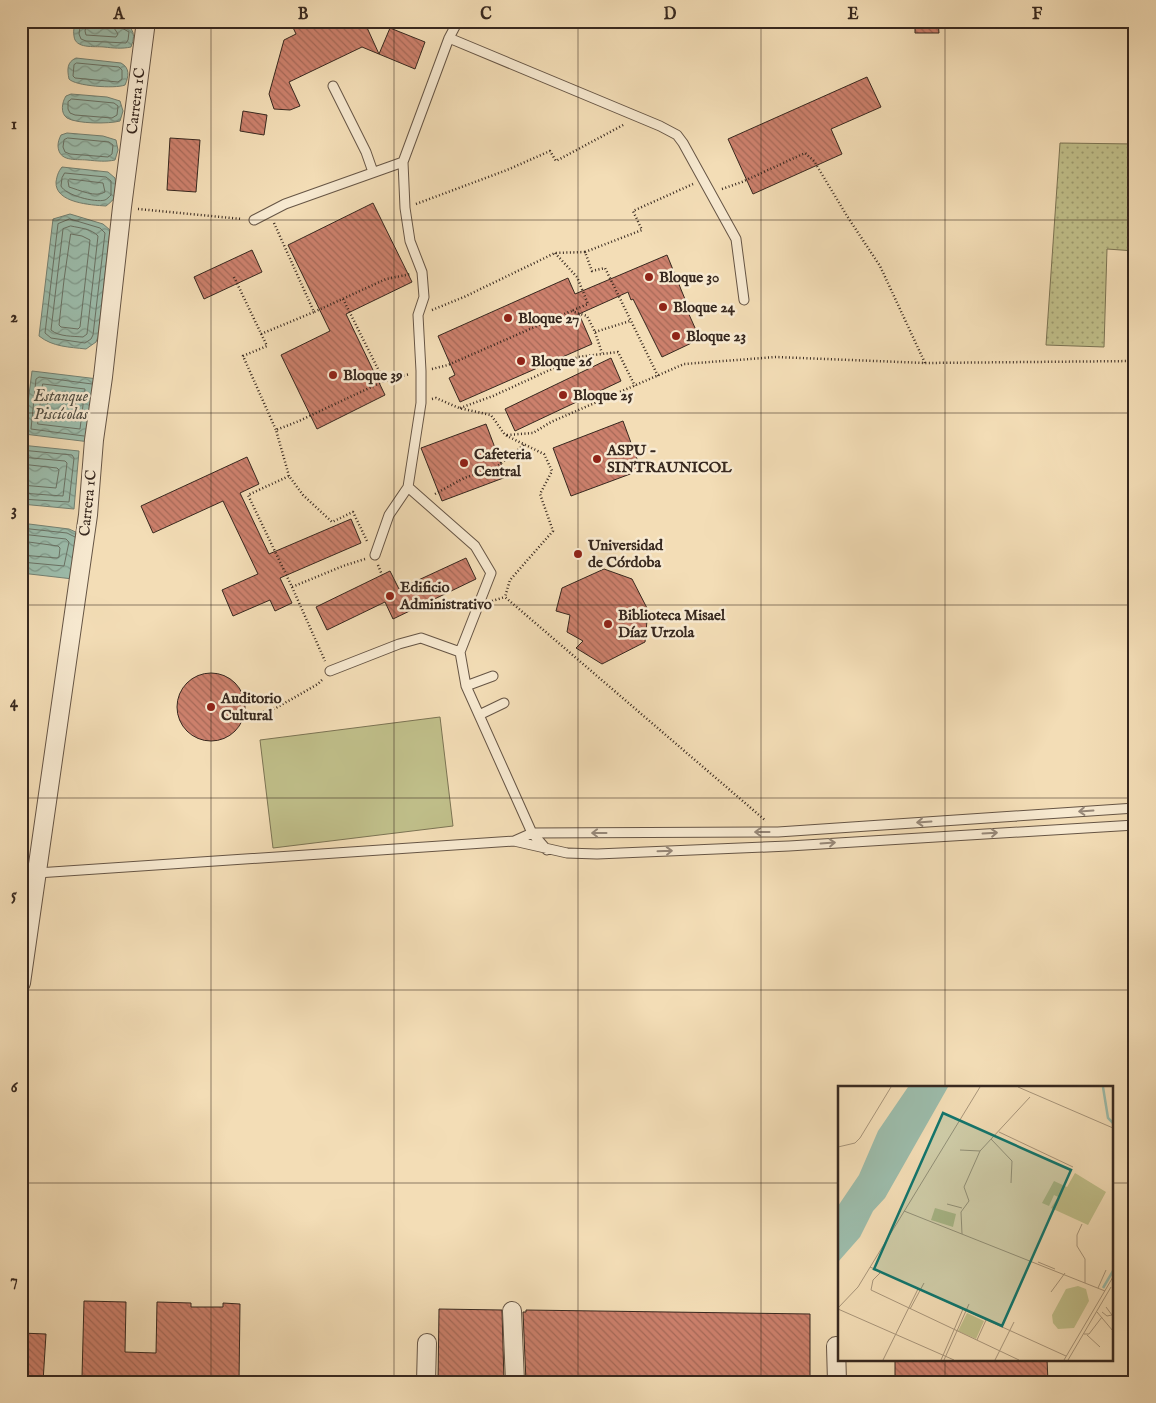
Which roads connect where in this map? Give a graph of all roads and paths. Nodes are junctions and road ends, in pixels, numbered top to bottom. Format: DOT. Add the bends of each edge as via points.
graph roads {
  1 [pos="146,21"];
  2 [pos="458,21"];
  3 [pos="449,38"];
  4 [pos="333,86"];
  5 [pos="638,118"];
  6 [pos="403,162"];
  7 [pos="373,172"];
  8 [pos="703,180"];
  9 [pos="711,194"];
  10 [pos="122,207"];
  11 [pos="405,208"];
  12 [pos="269,212"];
  13 [pos="254,220"];
  14 [pos="585,252"];
  15 [pos="555,253"];
  16 [pos="422,272"];
  17 [pos="234,277"];
  18 [pos="343,299"];
  19 [pos="744,300"];
  20 [pos="571,311"];
  21 [pos="314,312"];
  22 [pos="418,315"];
  23 [pos="631,321"];
  24 [pos="596,332"];
  25 [pos="261,334"];
  26 [pos="602,353"];
  27 [pos="1135,360"];
  28 [pos="925,363"];
  29 [pos="421,371"];
  30 [pos="658,376"];
  31 [pos="384,381"];
  32 [pos="635,386"];
  33 [pos="421,403"];
  34 [pos="459,408"];
  35 [pos="276,430"];
  36 [pos="505,435"];
  37 [pos="526,444"];
  38 [pos="289,476"];
  39 [pos="408,487"];
  40 [pos="425,500"];
  41 [pos="381,538"];
  42 [pos="375,556"];
  43 [pos="292,587"];
  44 [pos="460,652"];
  45 [pos="330,671"];
  46 [pos="493,676"];
  47 [pos="466,686"];
  48 [pos="504,703"];
  49 [pos="479,715"];
  50 [pos="243,718"];
  51 [pos="1132,808"];
  52 [pos="953,820"];
  53 [pos="1132,825"];
  54 [pos="778,832"];
  55 [pos="532,833"];
  56 [pos="955,835"];
  57 [pos="514,841"];
  58 [pos="547,850"];
  59 [pos="37,873"];
  60 [pos="21,983"];
  61 [pos="512,1311"];
  62 [pos="428,1343"];
  63 [pos="836,1346"];
  64 [pos="426,1382"];
  65 [pos="515,1382"];
  66 [pos="837,1382"];
  1 -- 10 [label="street, Carrera 1C"];
  2 -- 3 [label="lane"];
  3 -- 5 [label="lane"];
  3 -- 6 [label="lane"];
  4 -- 7 [label="lane"];
  5 -- 8 [label="lane" via="677,135"];
  5 -- 11 [label="path" via="556,161 550,151"];
  6 -- 7 [label="lane"];
  6 -- 11 [label="lane"];
  7 -- 12 [label="lane"];
  8 -- 9 [label="lane"];
  8 -- 14 [label="path" via="633,212 642,230"];
  9 -- 19 [label="lane" via="736,239"];
  9 -- 28 [label="path" via="805,153 814,161 880,266"];
  10 -- 13 [label="path"];
  10 -- 59 [label="street, Carrera 1C" via="88,515"];
  11 -- 16 [label="lane" via="410,241"];
  12 -- 13 [label="lane"];
  12 -- 21 [label="path"];
  14 -- 15 [label="path"];
  14 -- 23 [label="path" via="592,270 604,268"];
  15 -- 20 [label="path" via="577,277 588,304"];
  15 -- 22 [label="path" via="464,297"];
  16 -- 18 [label="path" via="386,280"];
  16 -- 22 [label="lane" via="424,297"];
  17 -- 25 [label="path"];
  18 -- 21 [label="path"];
  18 -- 31 [label="path"];
  20 -- 24 [label="path" via="587,316"];
  20 -- 29 [label="path" via="448,366"];
  21 -- 25 [label="path"];
  22 -- 29 [label="lane"];
  23 -- 24 [label="path"];
  23 -- 30 [label="path"];
  24 -- 26 [label="path"];
  25 -- 35 [label="path" via="267,346 243,356"];
  26 -- 32 [label="path" via="618,352"];
  26 -- 34 [label="path" via="578,357"];
  27 -- 28 [label="path"];
  28 -- 30 [label="path" via="776,357 684,364"];
  29 -- 31 [label="path"];
  29 -- 33 [label="lane"];
  30 -- 32 [label="path"];
  31 -- 35 [label="path"];
  32 -- 36 [label="path" via="551,422 533,434"];
  33 -- 34 [label="path" via="436,398"];
  33 -- 39 [label="lane"];
  34 -- 36 [label="path" via="491,415"];
  35 -- 38 [label="path"];
  36 -- 37 [label="path"];
  37 -- 40 [label="path" via="495,468 464,478"];
  37 -- 54 [label="path" via="544,454 552,471 540,494 553,531 510,580 505,597"];
  38 -- 41 [label="path" via="303,495 332,522 353,512 367,541"];
  38 -- 43 [label="path" via="248,495"];
  39 -- 40 [label="lane"];
  39 -- 41 [label="lane" via="389,515"];
  40 -- 44 [label="lane" via="475,546 490,573"];
  41 -- 42 [label="lane"];
  42 -- 43 [label="path"];
  43 -- 45 [label="path"];
  44 -- 45 [label="lane" via="421,638"];
  44 -- 47 [label="lane"];
  45 -- 50 [label="path" via="318,684 290,701"];
  46 -- 47 [label="lane"];
  47 -- 49 [label="lane"];
  48 -- 49 [label="lane"];
  49 -- 55 [label="lane"];
  51 -- 52 [label="lane, one-way"];
  51 -- 53 [label="lane"];
  52 -- 54 [label="lane, one-way"];
  52 -- 56 [label="lane"];
  56 -- 53 [label="lane, one-way"];
  54 -- 55 [label="lane, one-way"];
  55 -- 57 [label="lane"];
  55 -- 58 [label="lane"];
  58 -- 56 [label="lane, one-way" via="597,854"];
  57 -- 58 [label="lane"];
  57 -- 59 [label="lane"];
  59 -- 60 [label="street, Carrera 1C"];
  61 -- 65 [label="street"];
  62 -- 64 [label="street"];
  63 -- 66 [label="street"];
}
